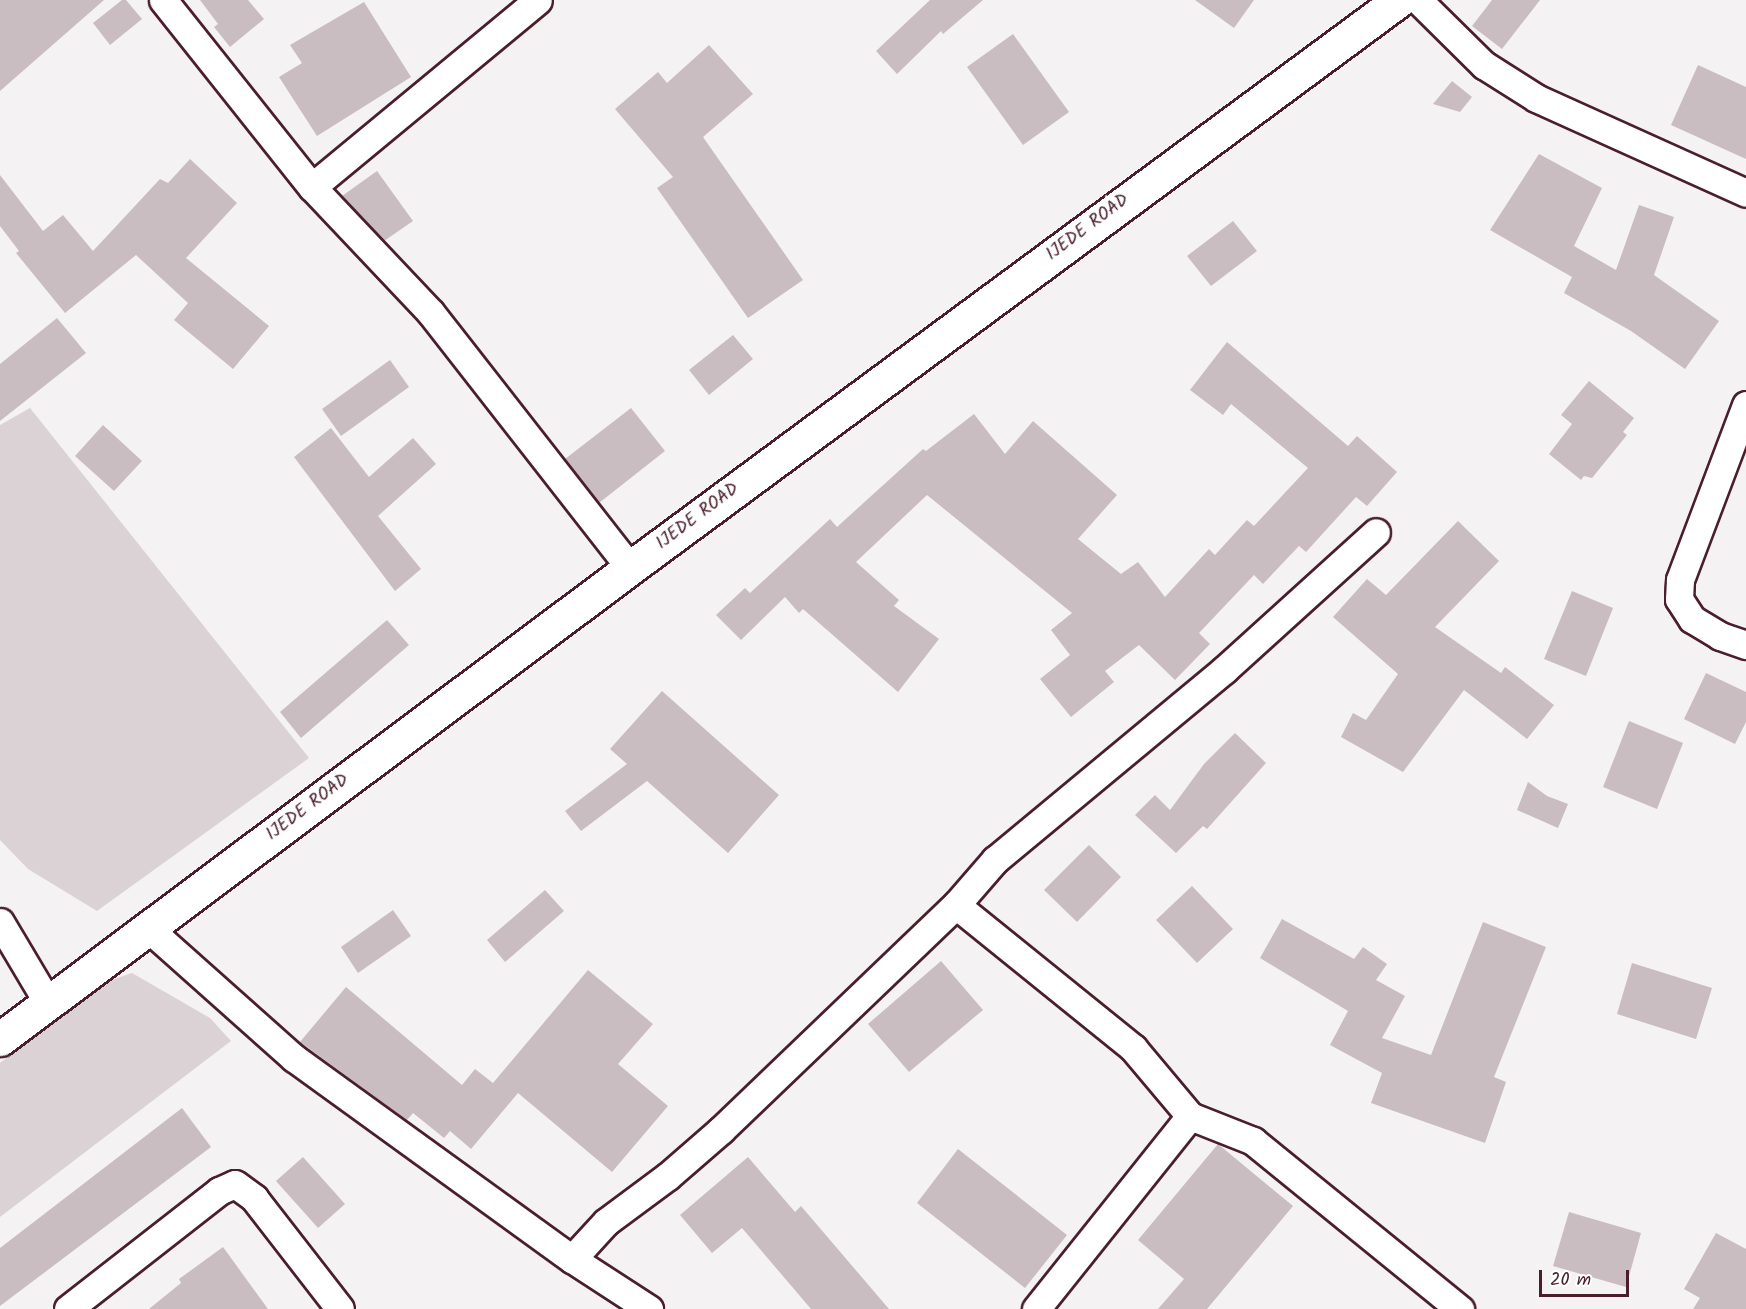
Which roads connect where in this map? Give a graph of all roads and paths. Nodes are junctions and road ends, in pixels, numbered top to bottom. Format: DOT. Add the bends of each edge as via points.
graph roads {
  1 [pos="163,0"];
  2 [pos="538,0"];
  3 [pos="1399,0"];
  4 [pos="1418,0"];
  5 [pos="312,188"];
  6 [pos="1746,193"];
  7 [pos="1746,405"];
  8 [pos="1376,532"];
  9 [pos="630,567"];
  10 [pos="1746,645"];
  11 [pos="956,905"];
  12 [pos="0,922"];
  13 [pos="149,929"];
  14 [pos="48,1003"];
  15 [pos="0,1039"];
  16 [pos="1190,1116"];
  17 [pos="572,1259"];
  18 [pos="72,1308"];
  19 [pos="340,1309"];
  20 [pos="649,1309"];
  21 [pos="1036,1309"];
  22 [pos="1460,1309"];
  1 -- 5 [label="street"];
  2 -- 5 [label="street"];
  3 -- 9 [label="main road, IJEDE ROAD"];
  4 -- 6 [label="street" via="1484,65 1536,98"];
  5 -- 9 [label="street" via="431,313"];
  7 -- 10 [label="street" via="1680,580 1679,599 1692,619 1720,636"];
  8 -- 11 [label="street" via="1224,670 995,860"];
  9 -- 13 [label="main road, IJEDE ROAD"];
  11 -- 16 [label="street" via="1133,1048"];
  11 -- 17 [label="street" via="721,1130 606,1222"];
  12 -- 14 [label="street"];
  13 -- 14 [label="main road, IJEDE ROAD"];
  13 -- 17 [label="street" via="294,1058"];
  14 -- 15 [label="main road, IJEDE ROAD"];
  16 -- 21 [label="street"];
  16 -- 22 [label="street" via="1253,1142"];
  17 -- 20 [label="street"];
  18 -- 19 [label="street" via="219,1191 236,1184 254,1198"];
}
